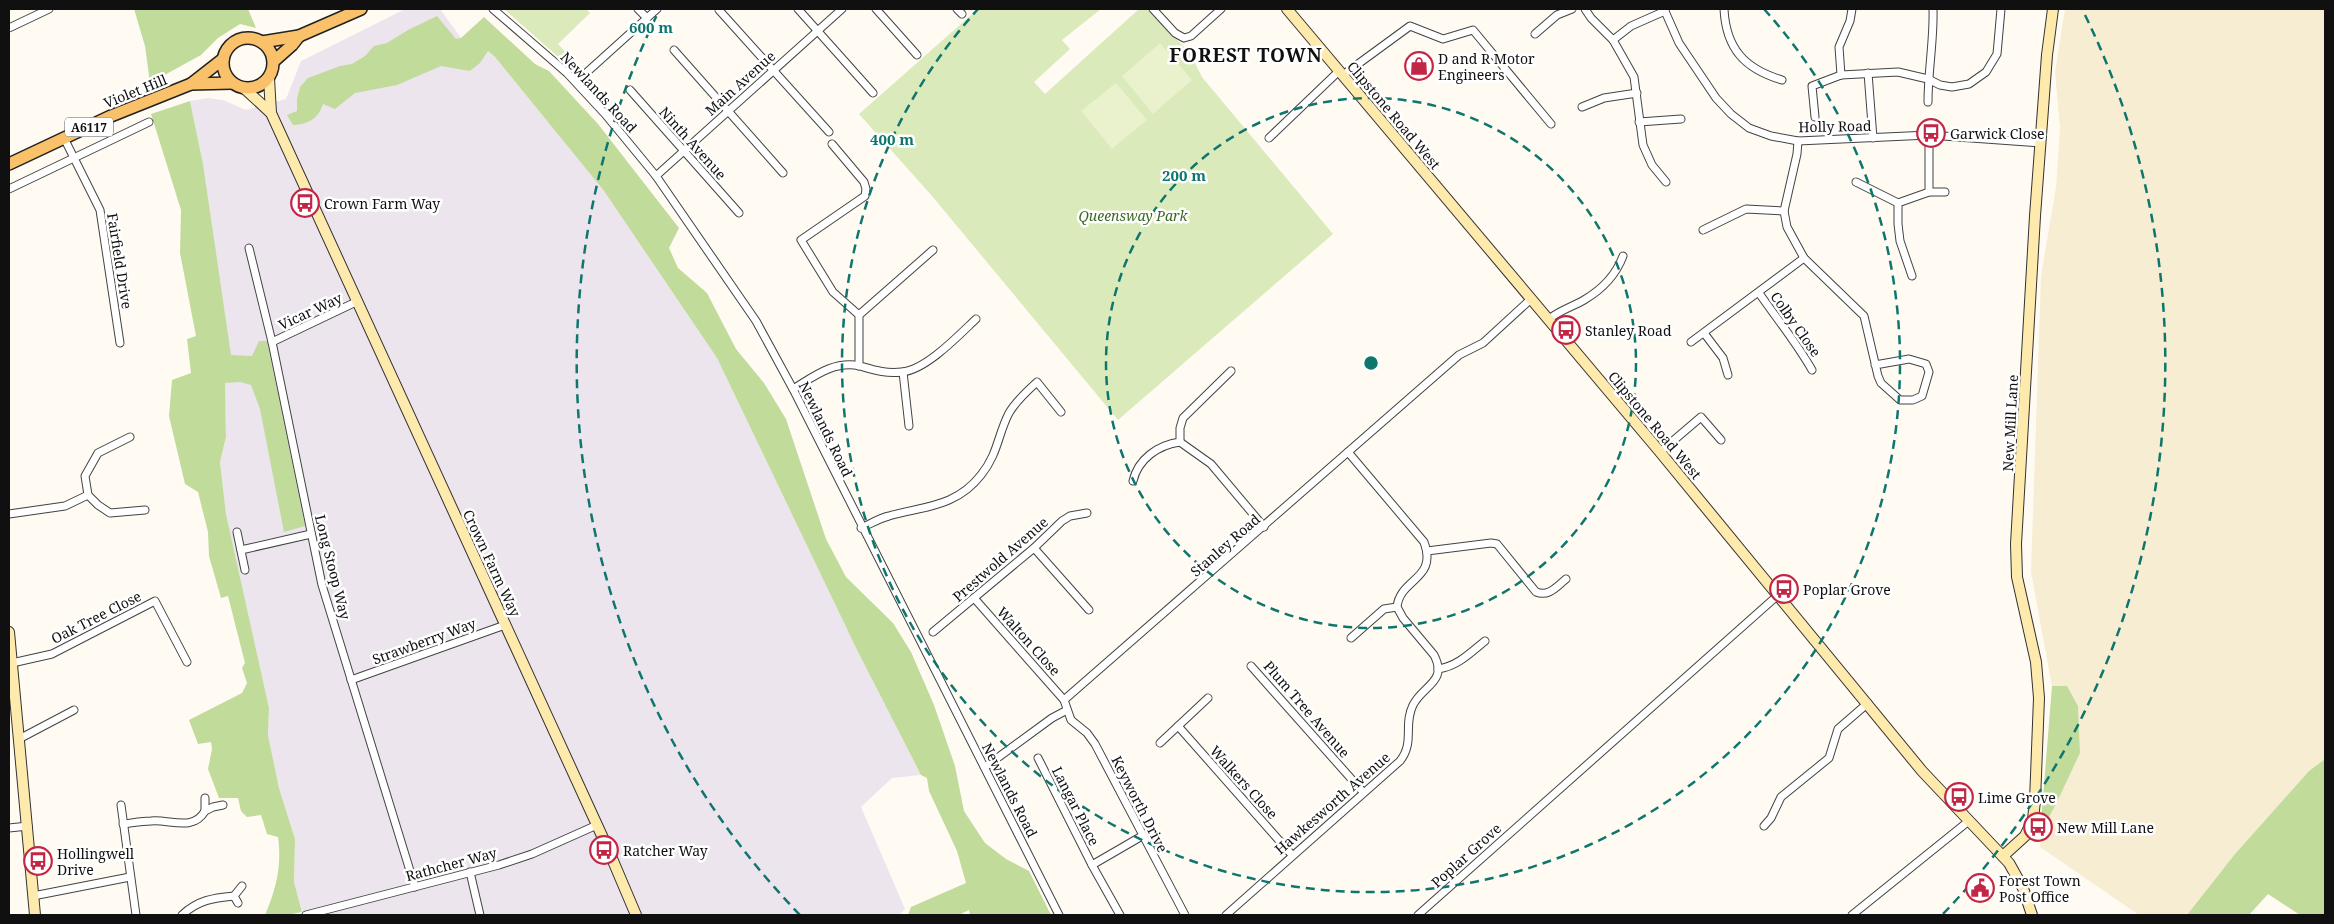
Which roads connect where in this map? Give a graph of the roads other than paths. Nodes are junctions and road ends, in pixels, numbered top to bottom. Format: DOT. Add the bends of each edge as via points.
graph roads {
  1 [pos="49,9"];
  2 [pos="361,9"];
  3 [pos="493,9"];
  4 [pos="638,9"];
  5 [pos="657,9"];
  6 [pos="798,9"];
  7 [pos="842,9"];
  8 [pos="876,9"];
  9 [pos="1153,9"];
  10 [pos="1221,9"];
  11 [pos="1287,9"];
  12 [pos="1572,9"];
  13 [pos="1585,9"];
  14 [pos="1724,9"];
  15 [pos="1852,9"];
  16 [pos="1933,9"];
  17 [pos="2001,9"];
  18 [pos="2053,9"];
  19 [pos="719,10"];
  20 [pos="1664,10"];
  21 [pos="647,18"];
  22 [pos="9,28"];
  23 [pos="817,31"];
  24 [pos="1535,34"];
  25 [pos="299,36"];
  26 [pos="1612,40"];
  27 [pos="262,42"];
  28 [pos="674,50"];
  29 [pos="916,54"];
  30 [pos="223,58"];
  31 [pos="274,61"];
  32 [pos="773,70"];
  33 [pos="1341,73"];
  34 [pos="1868,73"];
  35 [pos="1841,75"];
  36 [pos="269,78"];
  37 [pos="1928,78"];
  38 [pos="1782,80"];
  39 [pos="576,82"];
  40 [pos="232,83"];
  41 [pos="191,84"];
  42 [pos="245,89"];
  43 [pos="630,90"];
  44 [pos="873,93"];
  45 [pos="1637,93"];
  46 [pos="1928,102"];
  47 [pos="1582,107"];
  48 [pos="728,111"];
  49 [pos="271,113"];
  50 [pos="1815,117"];
  51 [pos="1681,119"];
  52 [pos="149,122"];
  53 [pos="1639,122"];
  54 [pos="1551,124"];
  55 [pos="829,132"];
  56 [pos="1929,135"];
  57 [pos="64,138"];
  58 [pos="1270,138"];
  59 [pos="1873,138"];
  60 [pos="1798,141"];
  61 [pos="2041,143"];
  62 [pos="832,144"];
  63 [pos="684,151"];
  64 [pos="74,158"];
  65 [pos="9,164"];
  66 [pos="784,173"];
  67 [pos="656,176"];
  68 [pos="1666,182"];
  69 [pos="1856,182"];
  70 [pos="9,189"];
  71 [pos="1929,192"];
  72 [pos="1945,192"];
  73 [pos="1898,203"];
  74 [pos="1784,211"];
  75 [pos="739,213"];
  76 [pos="1703,230"];
  77 [pos="249,248"];
  78 [pos="933,250"];
  79 [pos="1623,256"];
  80 [pos="1804,258"];
  81 [pos="1912,276"];
  82 [pos="1759,293"];
  83 [pos="1531,298"];
  84 [pos="358,301"];
  85 [pos="859,315"];
  86 [pos="976,319"];
  87 [pos="1549,319"];
  88 [pos="1704,333"];
  89 [pos="272,342"];
  90 [pos="1692,342"];
  91 [pos="120,343"];
  92 [pos="1875,365"];
  93 [pos="859,366"];
  94 [pos="1231,370"];
  95 [pos="1812,370"];
  96 [pos="903,372"];
  97 [pos="1728,375"];
  98 [pos="793,389"];
  99 [pos="1061,412"];
  100 [pos="909,426"];
  101 [pos="130,437"];
  102 [pos="1720,440"];
  103 [pos="1180,442"];
  104 [pos="1348,452"];
  105 [pos="1660,452"];
  106 [pos="1134,481"];
  107 [pos="88,495"];
  108 [pos="145,510"];
  109 [pos="1087,513"];
  110 [pos="9,514"];
  111 [pos="1264,527"];
  112 [pos="861,528"];
  113 [pos="237,532"];
  114 [pos="311,534"];
  115 [pos="1034,548"];
  116 [pos="241,550"];
  117 [pos="1427,551"];
  118 [pos="245,570"];
  119 [pos="1566,579"];
  120 [pos="1778,595"];
  121 [pos="974,598"];
  122 [pos="1397,607"];
  123 [pos="1089,610"];
  124 [pos="505,625"];
  125 [pos="9,632"];
  126 [pos="933,632"];
  127 [pos="1350,638"];
  128 [pos="1485,641"];
  129 [pos="187,662"];
  130 [pos="12,663"];
  131 [pos="1251,666"];
  132 [pos="1438,669"];
  133 [pos="351,680"];
  134 [pos="1208,698"];
  135 [pos="1064,700"];
  136 [pos="1868,703"];
  137 [pos="74,710"];
  138 [pos="1067,710"];
  139 [pos="1178,726"];
  140 [pos="19,739"];
  141 [pos="1160,743"];
  142 [pos="1038,758"];
  143 [pos="985,767"];
  144 [pos="1363,792"];
  145 [pos="205,798"];
  146 [pos="121,805"];
  147 [pos="224,805"];
  148 [pos="205,811"];
  149 [pos="1970,820"];
  150 [pos="123,824"];
  151 [pos="597,824"];
  152 [pos="28,826"];
  153 [pos="1764,826"];
  154 [pos="9,828"];
  155 [pos="1142,836"];
  156 [pos="1292,854"];
  157 [pos="2003,856"];
  158 [pos="1092,865"];
  159 [pos="470,872"];
  160 [pos="130,877"];
  161 [pos="242,886"];
  162 [pos="416,887"];
  163 [pos="33,896"];
  164 [pos="234,896"];
  165 [pos="238,903"];
  166 [pos="35,915"];
  167 [pos="136,915"];
  168 [pos="182,915"];
  169 [pos="306,915"];
  170 [pos="480,915"];
  171 [pos="636,915"];
  172 [pos="1058,915"];
  173 [pos="1120,915"];
  174 [pos="1185,915"];
  175 [pos="1226,915"];
  176 [pos="1418,915"];
  177 [pos="1852,915"];
  178 [pos="2032,915"];
  1 -- 22 [label="street"];
  2 -- 25 [label="main road, A6117"];
  3 -- 39 [label="street, Newlands Road"];
  4 -- 21 [label="street"];
  5 -- 21 [label="street"];
  6 -- 23 [label="street"];
  7 -- 23 [label="street, Main Avenue"];
  8 -- 29 [label="street"];
  9 -- 10 [label="street" via="1184,38 1191,36"];
  11 -- 33 [label="street, Clipstone Road West"];
  12 -- 24 [label="street" via="1557,15"];
  13 -- 26 [label="street"];
  14 -- 38 [label="street" via="1728,35 1737,52 1752,68"];
  15 -- 35 [label="street" via="1839,47"];
  16 -- 37 [label="street" via="1934,36"];
  17 -- 37 [label="street" via="1997,54 1986,72 1969,84 1952,88"];
  18 -- 61 [label="street, New Mill Lane"];
  19 -- 32 [label="street"];
  20 -- 26 [label="street" via="1631,26"];
  20 -- 60 [label="street, Holly Road" via="1690,62 1731,114 1750,128"];
  21 -- 39 [label="street"];
  23 -- 32 [label="street, Main Avenue"];
  23 -- 44 [label="street"];
  25 -- 27 [label="main road, A6117"];
  25 -- 31 [label="main road, A6117"];
  26 -- 45 [label="street" via="1634,77"];
  27 -- 30 [label="main road, A6117" via="241,39 230,46"];
  27 -- 31 [label="main road"];
  28 -- 48 [label="street"];
  30 -- 40 [label="main road" via="224,72"];
  30 -- 41 [label="main road, Violet Hill / A6117"];
  31 -- 36 [label="main road"];
  32 -- 48 [label="street, Main Avenue"];
  32 -- 55 [label="street"];
  33 -- 54 [label="street" via="1410,26 1443,39 1473,30"];
  33 -- 58 [label="street"];
  33 -- 83 [label="street, Clipstone Road West"];
  34 -- 35 [label="street"];
  34 -- 37 [label="street" via="1898,72"];
  34 -- 59 [label="street"];
  35 -- 50 [label="street" via="1812,86"];
  36 -- 42 [label="main road" via="259,87"];
  36 -- 49 [label="street, Crown Farm Way"];
  37 -- 46 [label="street"];
  39 -- 67 [label="street, Newlands Road"];
  40 -- 41 [label="main road, Violet Hill / A6117"];
  40 -- 42 [label="main road, A6117"];
  41 -- 57 [label="main road, Violet Hill / A6117"];
  42 -- 49 [label="street, Crown Farm Way"];
  43 -- 63 [label="street, Ninth Avenue"];
  45 -- 47 [label="street" via="1604,98"];
  45 -- 53 [label="street"];
  48 -- 63 [label="street, Main Avenue"];
  48 -- 66 [label="street"];
  49 -- 84 [label="street, Crown Farm Way"];
  51 -- 53 [label="street"];
  52 -- 64 [label="street"];
  53 -- 68 [label="street" via="1643,146"];
  56 -- 59 [label="street, Holly Road"];
  56 -- 61 [label="street, Holly Road"];
  56 -- 71 [label="street"];
  57 -- 64 [label="street, Fairfield Drive"];
  57 -- 65 [label="main road, Violet Hill / A6117"];
  59 -- 60 [label="street, Holly Road"];
  60 -- 74 [label="street"];
  61 -- 157 [label="street, New Mill Lane" via="2016,544 2017,577 2036,662 2039,698 2035,801 2033,819 2025,836"];
  62 -- 85 [label="street" via="864,182 865,196 801,240 833,292"];
  63 -- 67 [label="street, Main Avenue"];
  63 -- 75 [label="street, Ninth Avenue"];
  64 -- 70 [label="street"];
  64 -- 91 [label="street, Fairfield Drive" via="100,210"];
  67 -- 98 [label="street, Newlands Road" via="756,321"];
  69 -- 73 [label="street"];
  71 -- 72 [label="street"];
  71 -- 73 [label="street"];
  73 -- 81 [label="street" via="1900,241"];
  74 -- 76 [label="street" via="1746,209"];
  74 -- 80 [label="street" via="1787,227"];
  77 -- 89 [label="street, Long Stoop Way"];
  78 -- 85 [label="street"];
  79 -- 87 [label="street" via="1616,272 1589,297 1560,310"];
  80 -- 82 [label="street"];
  80 -- 92 [label="street" via="1864,316"];
  82 -- 88 [label="street"];
  82 -- 95 [label="street, Colby Close" via="1797,343"];
  83 -- 87 [label="street, Clipstone Road West"];
  83 -- 104 [label="street, Stanley Road" via="1483,343 1460,355"];
  84 -- 89 [label="street, Vicar Way"];
  84 -- 124 [label="street, Crown Farm Way"];
  85 -- 93 [label="street"];
  86 -- 96 [label="street" via="938,355"];
  87 -- 105 [label="street, Clipstone Road West"];
  88 -- 90 [label="street"];
  88 -- 97 [label="street" via="1723,358"];
  89 -- 114 [label="street, Long Stoop Way"];
  92 -- 92 [label="street" via="1881,383 1900,400 1922,396 1929,372 1926,364 1908,359"];
  93 -- 96 [label="street" via="874,372"];
  93 -- 98 [label="street" via="831,367"];
  94 -- 103 [label="street" via="1183,418"];
  96 -- 100 [label="street"];
  98 -- 112 [label="street, Newlands Road"];
  99 -- 112 [label="street" via="1037,382 1009,413 995,455 981,476 963,492 945,503 888,516"];
  101 -- 107 [label="street" via="98,453 85,476"];
  102 -- 105 [label="street" via="1701,416"];
  103 -- 106 [label="street" via="1169,444 1149,456 1136,470"];
  103 -- 111 [label="street" via="1211,464"];
  104 -- 111 [label="street, Stanley Road"];
  104 -- 117 [label="street" via="1420,536"];
  105 -- 120 [label="street, Clipstone Road West"];
  107 -- 108 [label="street" via="110,513"];
  107 -- 110 [label="street" via="65,506"];
  109 -- 115 [label="street, Prestwold Avenue" via="1062,521"];
  111 -- 135 [label="street, Stanley Road"];
  112 -- 143 [label="street, Newlands Road"];
  113 -- 116 [label="street"];
  114 -- 116 [label="street"];
  114 -- 133 [label="street, Long Stoop Way" via="322,585"];
  115 -- 121 [label="street, Prestwold Avenue"];
  115 -- 123 [label="street"];
  116 -- 118 [label="street"];
  117 -- 119 [label="street" via="1491,543 1501,547 1536,592 1549,593"];
  117 -- 122 [label="street" via="1425,570 1400,594"];
  120 -- 136 [label="street, Clipstone Road West"];
  120 -- 176 [label="street, Poplar Grove"];
  121 -- 126 [label="street, Prestwold Avenue"];
  121 -- 135 [label="street, Walton Close"];
  122 -- 127 [label="street" via="1384,609"];
  122 -- 132 [label="street" via="1402,618 1434,655"];
  124 -- 133 [label="street, Strawberry Way"];
  124 -- 151 [label="street, Crown Farm Way"];
  125 -- 130 [label="street"];
  128 -- 132 [label="street" via="1459,663"];
  129 -- 130 [label="street, Oak Tree Close" via="155,601 52,654"];
  130 -- 140 [label="street"];
  131 -- 144 [label="street, Plum Tree Avenue"];
  132 -- 144 [label="street, Hawkesworth Avenue" via="1434,682 1410,712 1407,752"];
  133 -- 162 [label="street, Long Stoop Way"];
  134 -- 139 [label="street"];
  135 -- 138 [label="street"];
  136 -- 149 [label="street, Clipstone Road West" via="1922,771"];
  136 -- 153 [label="street" via="1838,729 1829,758 1781,797 1772,818"];
  137 -- 140 [label="street"];
  138 -- 143 [label="street"];
  138 -- 155 [label="street, Keyworth Drive" via="1071,720 1095,744"];
  139 -- 141 [label="street"];
  139 -- 156 [label="street, Walkers Close"];
  140 -- 152 [label="street"];
  142 -- 158 [label="street, Langar Place"];
  143 -- 172 [label="street, Newlands Road"];
  144 -- 156 [label="street, Hawkesworth Avenue"];
  145 -- 148 [label="street"];
  146 -- 150 [label="street"];
  147 -- 148 [label="street"];
  148 -- 150 [label="street" via="198,820 188,823 151,820"];
  149 -- 157 [label="street, Clipstone Road West"];
  149 -- 177 [label="street"];
  150 -- 160 [label="street"];
  151 -- 159 [label="street, Rathcher Way" via="532,854"];
  151 -- 171 [label="street, Crown Farm Way"];
  152 -- 154 [label="street"];
  152 -- 163 [label="street"];
  155 -- 158 [label="street, Langar Place"];
  155 -- 174 [label="street, Keyworth Drive"];
  156 -- 175 [label="street, Hawkesworth Avenue"];
  157 -- 178 [label="street, Clipstone Road West" via="2023,888"];
  158 -- 173 [label="street, Langar Place"];
  159 -- 162 [label="street, Rathcher Way"];
  159 -- 170 [label="street"];
  160 -- 163 [label="street"];
  160 -- 167 [label="street"];
  161 -- 164 [label="street"];
  162 -- 169 [label="street, Rathcher Way"];
  163 -- 166 [label="street"];
  164 -- 165 [label="street"];
  164 -- 168 [label="street" via="196,903"];
}
